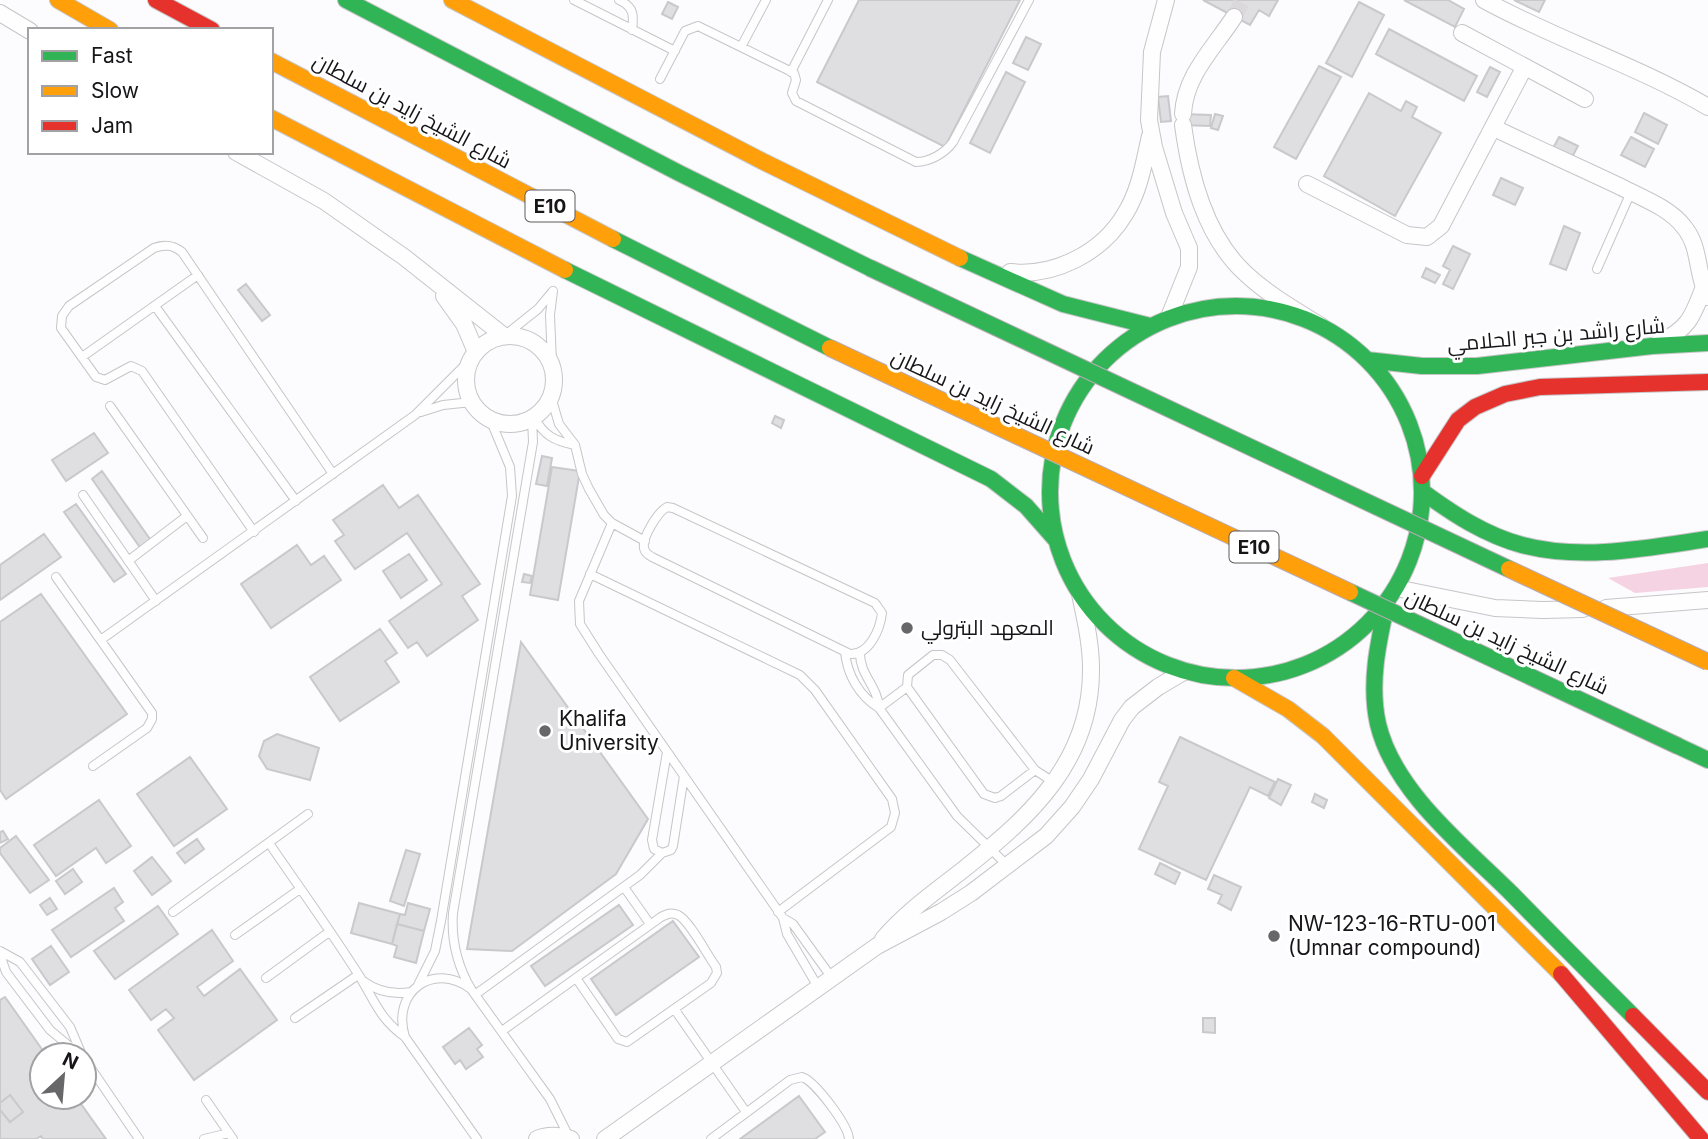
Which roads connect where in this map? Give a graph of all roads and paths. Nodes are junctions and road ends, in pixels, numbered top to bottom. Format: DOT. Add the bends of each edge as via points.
graph roads {
  1 [pos="58,0"];
  2 [pos="156,0"];
  3 [pos="346,0"];
  4 [pos="452,0"];
  5 [pos="574,0"];
  6 [pos="619,0"];
  7 [pos="766,0"];
  8 [pos="828,0"];
  9 [pos="1029,0"];
  10 [pos="1166,0"];
  11 [pos="1483,0"];
  12 [pos="0,13"];
  13 [pos="1234,17"];
  14 [pos="107,28"];
  15 [pos="208,28"];
  16 [pos="28,30"];
  17 [pos="632,30"];
  18 [pos="1462,33"];
  19 [pos="741,47"];
  20 [pos="675,51"];
  21 [pos="273,62"];
  22 [pos="1524,68"];
  23 [pos="791,72"];
  24 [pos="660,79"];
  25 [pos="1585,99"];
  26 [pos="1708,107"];
  27 [pos="273,119"];
  28 [pos="1494,128"];
  29 [pos="1152,130"];
  30 [pos="240,154"];
  31 [pos="1307,184"];
  32 [pos="1631,192"];
  33 [pos="950,254"];
  34 [pos="1597,269"];
  35 [pos="198,275"];
  36 [pos="432,279"];
  37 [pos="1706,287"];
  38 [pos="155,306"];
  39 [pos="1169,317"];
  40 [pos="1150,326"];
  41 [pos="1321,326"];
  42 [pos="503,336"];
  43 [pos="1708,343"];
  44 [pos="1652,346"];
  45 [pos="474,356"];
  46 [pos="82,357"];
  47 [pos="1367,360"];
  48 [pos="552,363"];
  49 [pos="1708,382"];
  50 [pos="551,397"];
  51 [pos="472,402"];
  52 [pos="110,406"];
  53 [pos="415,415"];
  54 [pos="533,418"];
  55 [pos="490,419"];
  56 [pos="575,445"];
  57 [pos="333,474"];
  58 [pos="1422,484"];
  59 [pos="83,495"];
  60 [pos="296,501"];
  61 [pos="187,516"];
  62 [pos="612,523"];
  63 [pos="254,532"];
  64 [pos="203,538"];
  65 [pos="1708,539"];
  66 [pos="1056,540"];
  67 [pos="645,541"];
  68 [pos="128,561"];
  69 [pos="590,574"];
  70 [pos="57,577"];
  71 [pos="1396,588"];
  72 [pos="1080,594"];
  73 [pos="1708,600"];
  74 [pos="156,601"];
  75 [pos="1387,603"];
  76 [pos="102,639"];
  77 [pos="845,652"];
  78 [pos="860,654"];
  79 [pos="1708,662"];
  80 [pos="1185,671"];
  81 [pos="1234,678"];
  82 [pos="907,687"];
  83 [pos="878,708"];
  84 [pos="667,752"];
  85 [pos="1708,760"];
  86 [pos="93,766"];
  87 [pos="1035,770"];
  88 [pos="684,775"];
  89 [pos="1055,783"];
  90 [pos="308,814"];
  91 [pos="269,843"];
  92 [pos="989,849"];
  93 [pos="662,853"];
  94 [pos="1008,866"];
  95 [pos="624,887"];
  96 [pos="300,888"];
  97 [pos="173,912"];
  98 [pos="781,915"];
  99 [pos="650,924"];
  100 [pos="329,932"];
  101 [pos="235,935"];
  102 [pos="877,946"];
  103 [pos="1,952"];
  104 [pos="1561,974"];
  105 [pos="360,977"];
  106 [pos="266,978"];
  107 [pos="576,978"];
  108 [pos="832,978"];
  109 [pos="818,987"];
  110 [pos="415,989"];
  111 [pos="474,992"];
  112 [pos="675,1010"];
  113 [pos="295,1018"];
  114 [pos="502,1031"];
  115 [pos="405,1037"];
  116 [pos="63,1041"];
  117 [pos="76,1041"];
  118 [pos="711,1063"];
  119 [pos="98,1079"];
  120 [pos="1708,1091"];
  121 [pos="206,1100"];
  122 [pos="746,1112"];
  123 [pos="1708,1122"];
  124 [pos="231,1136"];
  125 [pos="139,1139"];
  126 [pos="204,1139"];
  127 [pos="477,1139"];
  128 [pos="537,1139"];
  129 [pos="571,1139"];
  130 [pos="605,1139"];
  131 [pos="711,1139"];
  132 [pos="849,1139"];
  133 [pos="1701,1139"];
  1 -- 14 [label="main road"];
  2 -- 15 [label="main road"];
  3 -- 79 [label="main road, bridge" via="870,268"];
  4 -- 33 [label="main road"];
  5 -- 17 [label="lane"];
  6 -- 17 [label="lane" via="633,12"];
  7 -- 19 [label="lane"];
  8 -- 23 [label="lane"];
  9 -- 23 [label="lane" via="953,142 922,162 796,101 792,93 796,77"];
  10 -- 29 [label="street" via="1152,52"];
  11 -- 26 [label="street" via="1672,86"];
  12 -- 16 [label="street"];
  13 -- 41 [label="street" via="1191,79 1183,120 1188,163 1200,199 1228,254 1264,289"];
  17 -- 20 [label="lane"];
  18 -- 22 [label="street"];
  19 -- 20 [label="lane" via="693,26 685,31"];
  19 -- 23 [label="lane"];
  20 -- 24 [label="lane"];
  21 -- 85 [label="main road, شارع الشيخ زايد بن سلطان / E10, bridge" via="830,348"];
  22 -- 25 [label="street"];
  22 -- 28 [label="street"];
  27 -- 66 [label="main road" via="646,312 991,479 1016,496"];
  28 -- 31 [label="street" via="1441,226 1427,237 1407,235"];
  28 -- 32 [label="street"];
  29 -- 33 [label="street" via="1138,187 1125,215 1082,257 1027,274 996,270"];
  29 -- 39 [label="street" via="1174,213 1189,248 1189,267"];
  30 -- 36 [label="street" via="324,201"];
  32 -- 34 [label="lane"];
  32 -- 37 [label="street" via="1683,225 1692,237"];
  33 -- 40 [label="main road" via="1063,304"];
  35 -- 38 [label="lane"];
  35 -- 46 [label="lane" via="176,247 161,245 69,306 61,316 61,328"];
  35 -- 57 [label="lane"];
  36 -- 42 [label="street"];
  36 -- 45 [label="street" via="464,324"];
  37 -- 44 [label="street" via="1677,335"];
  38 -- 46 [label="lane"];
  38 -- 60 [label="lane"];
  39 -- 40 [label="main road"];
  39 -- 41 [label="main road" via="1220,306 1271,309"];
  40 -- 66 [label="main road" via="1115,349 1086,379 1065,416 1052,456 1049,498"];
  41 -- 47 [label="main road"];
  42 -- 45 [label="street" via="491,340"];
  42 -- 48 [label="street" via="527,339"];
  42 -- 48 [label="lane" via="553,291"];
  43 -- 44 [label="main road, شارع راشد بن جبر الحلامي"];
  44 -- 47 [label="main road, شارع راشد بن جبر الحلامي" via="1477,366"];
  45 -- 51 [label="street" via="466,381"];
  45 -- 53 [label="lane"];
  46 -- 63 [label="lane" via="102,380 126,367 142,371"];
  47 -- 58 [label="main road" via="1394,394 1413,433"];
  48 -- 50 [label="street" via="555,386"];
  49 -- 58 [label="main road" via="1540,387 1505,394 1475,407 1458,421"];
  50 -- 54 [label="street"];
  50 -- 56 [label="lane" via="559,424"];
  51 -- 53 [label="lane" via="443,405"];
  51 -- 55 [label="street"];
  52 -- 61 [label="lane"];
  53 -- 57 [label="lane"];
  54 -- 55 [label="street" via="511,424"];
  54 -- 56 [label="lane" via="547,435"];
  54 -- 111 [label="lane" via="533,442 453,913 453,943"];
  55 -- 110 [label="lane" via="510,467 512,496 441,921 430,962"];
  56 -- 62 [label="lane" via="589,489"];
  57 -- 60 [label="lane"];
  58 -- 65 [label="main road" via="1463,520 1536,548 1634,550"];
  58 -- 71 [label="main road" via="1416,542"];
  59 -- 68 [label="lane"];
  60 -- 63 [label="lane"];
  61 -- 64 [label="lane"];
  61 -- 68 [label="lane"];
  62 -- 67 [label="lane"];
  62 -- 69 [label="lane"];
  63 -- 74 [label="lane"];
  66 -- 72 [label="main road"];
  67 -- 77 [label="lane" via="646,553 652,557"];
  67 -- 78 [label="lane" via="658,513 673,508 867,599 880,607 881,620 868,648"];
  68 -- 74 [label="lane"];
  69 -- 84 [label="lane" via="579,601 580,624"];
  69 -- 98 [label="lane" via="800,675 892,799 891,827"];
  70 -- 76 [label="lane"];
  71 -- 73 [label="street" via="1495,608 1543,610"];
  71 -- 75 [label="main road"];
  72 -- 80 [label="main road" via="1111,629 1144,654"];
  72 -- 89 [label="street" via="1091,668 1089,698 1083,728"];
  74 -- 76 [label="lane"];
  75 -- 81 [label="main road" via="1356,634 1320,659 1278,673"];
  75 -- 120 [label="main road" via="1375,660 1375,700 1384,743 1411,790"];
  76 -- 86 [label="lane" via="150,708 152,719 147,728"];
  77 -- 78 [label="lane"];
  77 -- 83 [label="lane" via="854,681"];
  78 -- 83 [label="lane"];
  80 -- 81 [label="main road"];
  80 -- 94 [label="street" via="1132,707 1072,807"];
  81 -- 104 [label="main road" via="1288,709 1323,736"];
  82 -- 83 [label="lane"];
  82 -- 87 [label="lane" via="985,794 1001,796"];
  82 -- 87 [label="lane" via="912,670 933,655 947,657"];
  83 -- 92 [label="lane" via="957,816"];
  84 -- 88 [label="lane"];
  84 -- 93 [label="lane" via="652,840 654,849"];
  87 -- 89 [label="lane"];
  88 -- 93 [label="lane" via="673,846"];
  88 -- 98 [label="lane"];
  89 -- 92 [label="street"];
  90 -- 91 [label="lane"];
  91 -- 96 [label="lane"];
  91 -- 97 [label="lane"];
  92 -- 94 [label="lane"];
  92 -- 102 [label="street" via="913,907"];
  93 -- 95 [label="lane"];
  94 -- 102 [label="street" via="941,912"];
  95 -- 99 [label="lane"];
  95 -- 111 [label="lane"];
  96 -- 100 [label="lane"];
  96 -- 101 [label="lane"];
  98 -- 108 [label="lane" via="793,924"];
  98 -- 109 [label="lane" via="786,934"];
  99 -- 107 [label="lane"];
  99 -- 112 [label="lane" via="667,914 680,916 716,967 712,983"];
  100 -- 105 [label="lane"];
  100 -- 106 [label="lane"];
  102 -- 108 [label="street"];
  103 -- 116 [label="lane" via="6,972"];
  103 -- 117 [label="lane" via="20,962"];
  104 -- 123 [label="main road"];
  104 -- 133 [label="main road"];
  105 -- 110 [label="lane" via="390,993"];
  105 -- 113 [label="lane"];
  105 -- 115 [label="lane" via="385,1019"];
  107 -- 112 [label="lane" via="622,1042 631,1041"];
  107 -- 114 [label="lane"];
  108 -- 109 [label="street"];
  109 -- 118 [label="street"];
  110 -- 111 [label="lane" via="445,978"];
  110 -- 115 [label="lane" via="401,1018"];
  111 -- 114 [label="lane"];
  112 -- 118 [label="lane"];
  114 -- 129 [label="lane" via="558,1112"];
  115 -- 127 [label="lane"];
  118 -- 122 [label="lane"];
  118 -- 130 [label="street"];
  119 -- 125 [label="lane"];
  121 -- 124 [label="lane"];
  122 -- 131 [label="lane"];
  122 -- 132 [label="lane" via="790,1080 802,1077 813,1083"];
  124 -- 126 [label="lane"];
  128 -- 129 [label="street" via="557,1135"];
}
